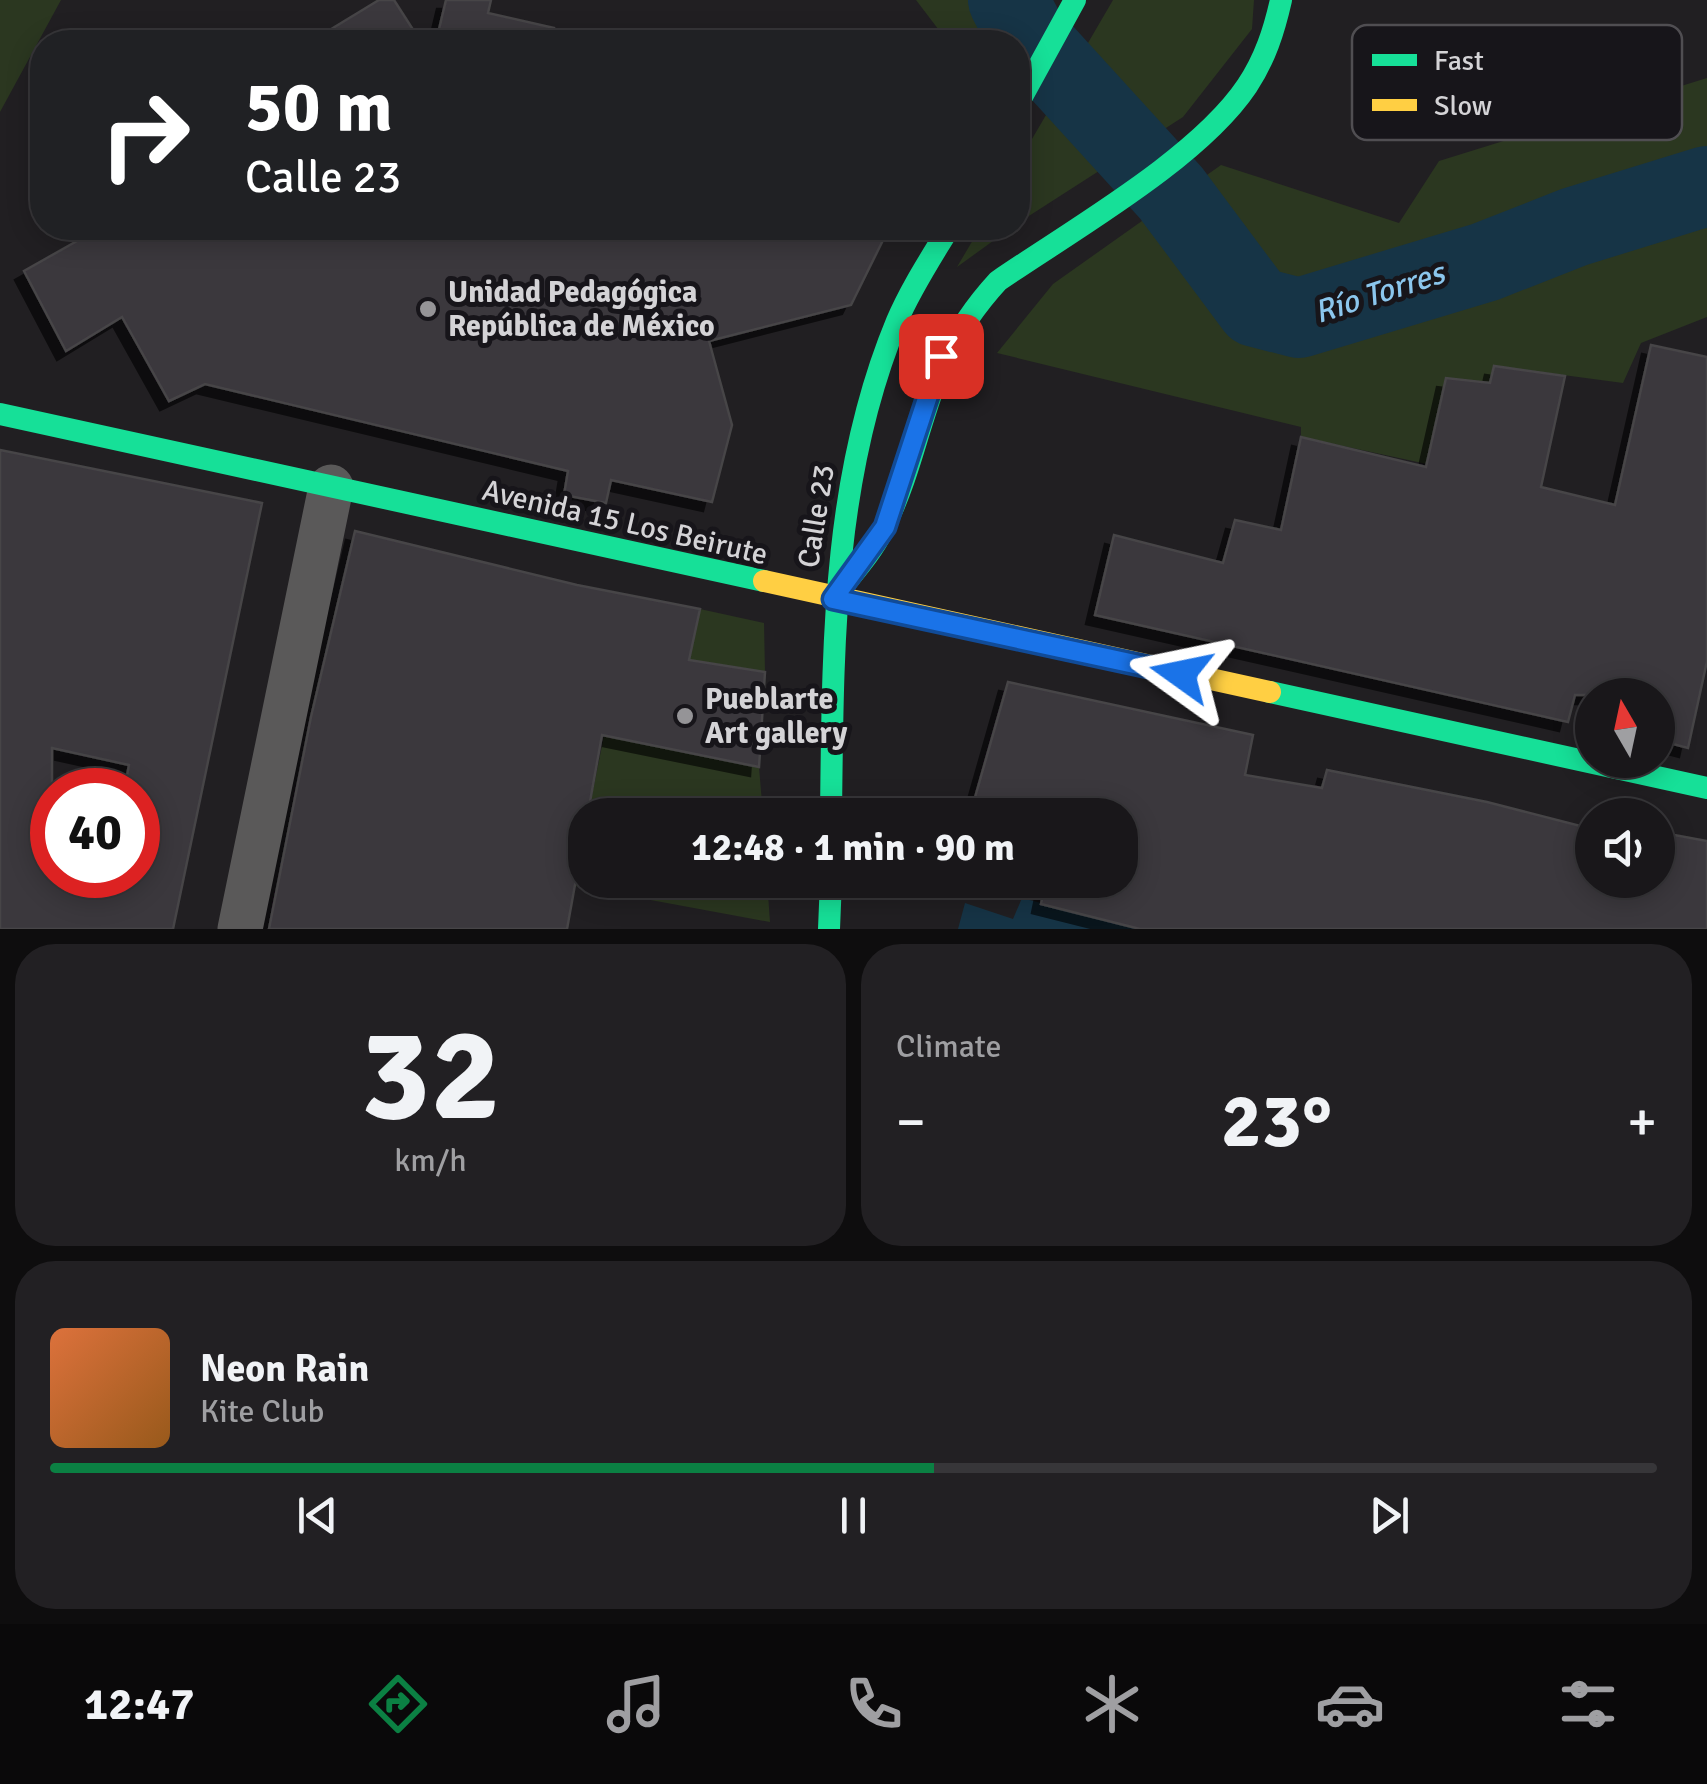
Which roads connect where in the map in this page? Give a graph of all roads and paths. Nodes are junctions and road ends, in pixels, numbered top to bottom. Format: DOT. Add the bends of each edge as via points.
graph roads {
  1 [pos="1076,0"];
  2 [pos="1281,0"];
  3 [pos="1030,82"];
  4 [pos="942,240"];
  5 [pos="0,414"];
  6 [pos="332,487"];
  7 [pos="833,599"];
  8 [pos="1707,788"];
  9 [pos="832,798"];
  10 [pos="830,898"];
  11 [pos="240,929"];
  12 [pos="829,929"];
  1 -- 3 [label="street"];
  2 -- 7 [label="street, Calle 23" via="1269,47 1212,130 998,281 952,333 885,527"];
  4 -- 7 [label="street, Calle 23" via="898,318 870,394"];
  5 -- 6 [label="street, Avenida 15 Los Beirute"];
  6 -- 7 [label="street, Avenida 15 Los Beirute"];
  6 -- 11 [label="street"];
  7 -- 8 [label="street, Avenida 15 Los Beirute"];
  7 -- 9 [label="street"];
  10 -- 12 [label="street"];
}
